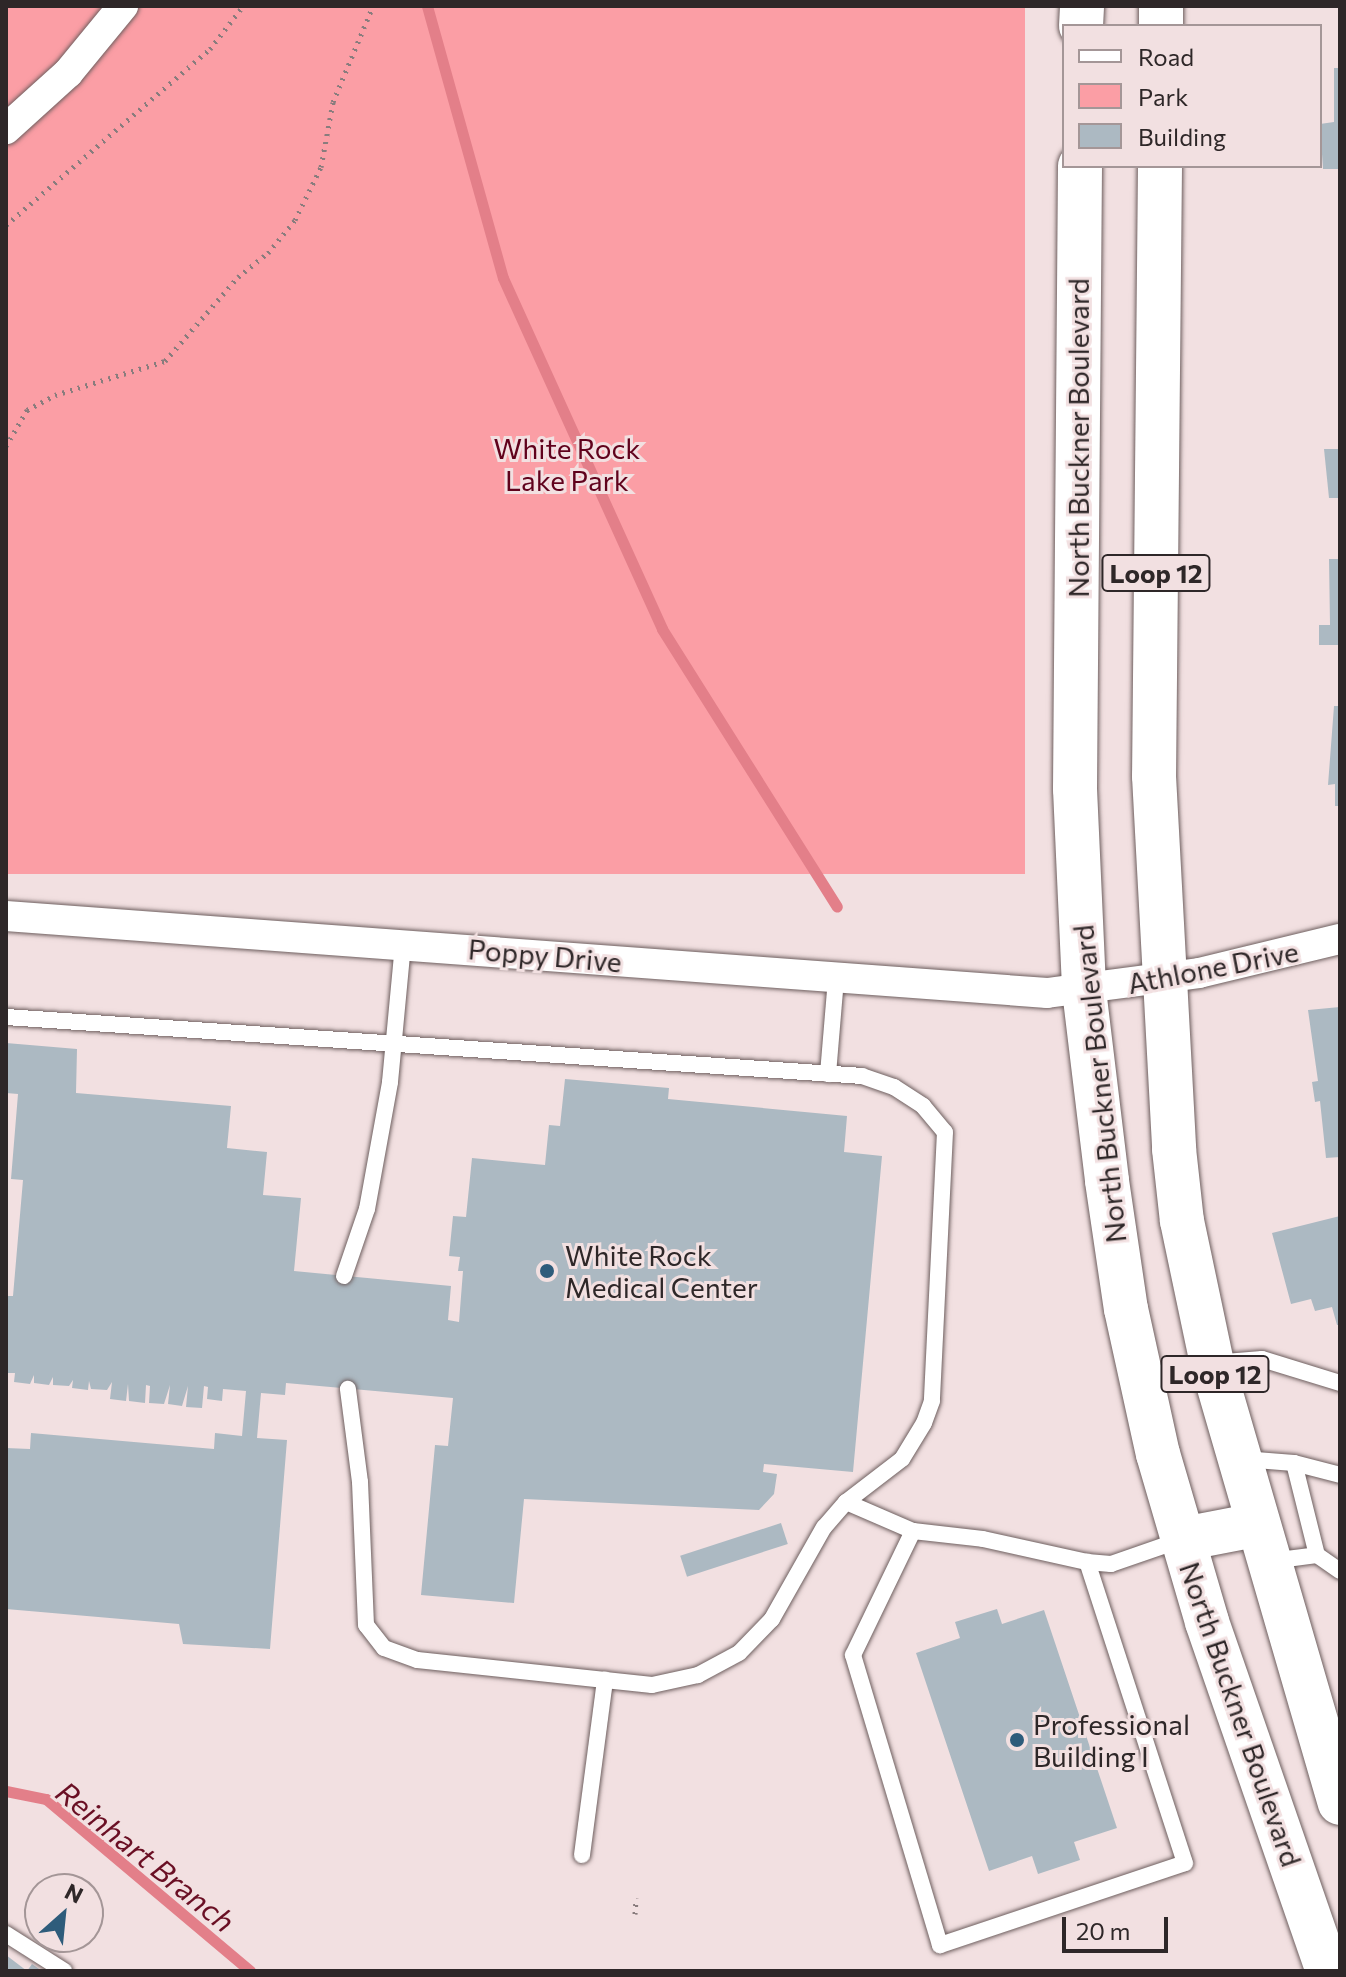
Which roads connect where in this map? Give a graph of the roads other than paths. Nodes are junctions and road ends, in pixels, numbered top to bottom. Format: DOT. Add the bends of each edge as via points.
graph roads {
  1 [pos="123,6"];
  2 [pos="6,129"];
  3 [pos="1080,168"];
  4 [pos="1160,168"];
  5 [pos="6,916"];
  6 [pos="1340,939"];
  7 [pos="403,944"];
  8 [pos="836,979"];
  9 [pos="1164,979"];
  10 [pos="1084,990"];
  11 [pos="6,1017"];
  12 [pos="392,1046"];
  13 [pos="828,1074"];
  14 [pos="344,1276"];
  15 [pos="1212,1363"];
  16 [pos="1340,1383"];
  17 [pos="348,1389"];
  18 [pos="1238,1459"];
  19 [pos="1294,1463"];
  20 [pos="1340,1475"];
  21 [pos="846,1502"];
  22 [pos="913,1531"];
  23 [pos="1183,1539"];
  24 [pos="1262,1543"];
  25 [pos="1317,1555"];
  26 [pos="1087,1562"];
  27 [pos="1340,1571"];
  28 [pos="605,1680"];
  29 [pos="1340,1803"];
  30 [pos="582,1855"];
  31 [pos="6,1934"];
  32 [pos="64,1971"];
  33 [pos="1328,1971"];
  1 -- 2 [label="street" via="68,73"];
  3 -- 10 [label="main road, North Buckner Boulevard / Loop 12" via="1075,789"];
  4 -- 9 [label="main road, Loop 12" via="1154,776"];
  5 -- 7 [label="street, Poppy Drive"];
  6 -- 9 [label="street, Athlone Drive"];
  7 -- 8 [label="street, Poppy Drive"];
  7 -- 12 [label="lane"];
  8 -- 10 [label="street, Poppy Drive" via="1047,993"];
  8 -- 13 [label="lane"];
  9 -- 10 [label="street, Athlone Drive"];
  9 -- 15 [label="main road, Loop 12" via="1166,1076 1182,1221"];
  10 -- 23 [label="main road, North Buckner Boulevard / Loop 12" via="1126,1309"];
  11 -- 12 [label="lane"];
  12 -- 13 [label="lane"];
  12 -- 14 [label="lane" via="367,1209"];
  13 -- 21 [label="lane" via="862,1076 894,1087 923,1106 945,1132 932,1401 902,1459"];
  15 -- 16 [label="lane" via="1262,1359"];
  15 -- 18 [label="main road, Loop 12"];
  17 -- 28 [label="lane" via="360,1482 366,1625 384,1648 417,1660"];
  18 -- 19 [label="lane"];
  18 -- 24 [label="main road, Loop 12"];
  19 -- 20 [label="lane"];
  19 -- 25 [label="lane"];
  21 -- 22 [label="lane"];
  21 -- 28 [label="lane" via="824,1527 772,1619 739,1653 698,1675 667,1681"];
  22 -- 26 [label="lane" via="983,1539"];
  22 -- 26 [label="lane" via="853,1655 940,1945 1185,1863"];
  23 -- 24 [label="main road"];
  23 -- 26 [label="lane" via="1111,1564"];
  23 -- 33 [label="main road, North Buckner Boulevard / Loop 12"];
  24 -- 25 [label="lane"];
  24 -- 29 [label="main road, Loop 12"];
  25 -- 27 [label="lane"];
  28 -- 30 [label="lane"];
  31 -- 32 [label="lane"];
}
